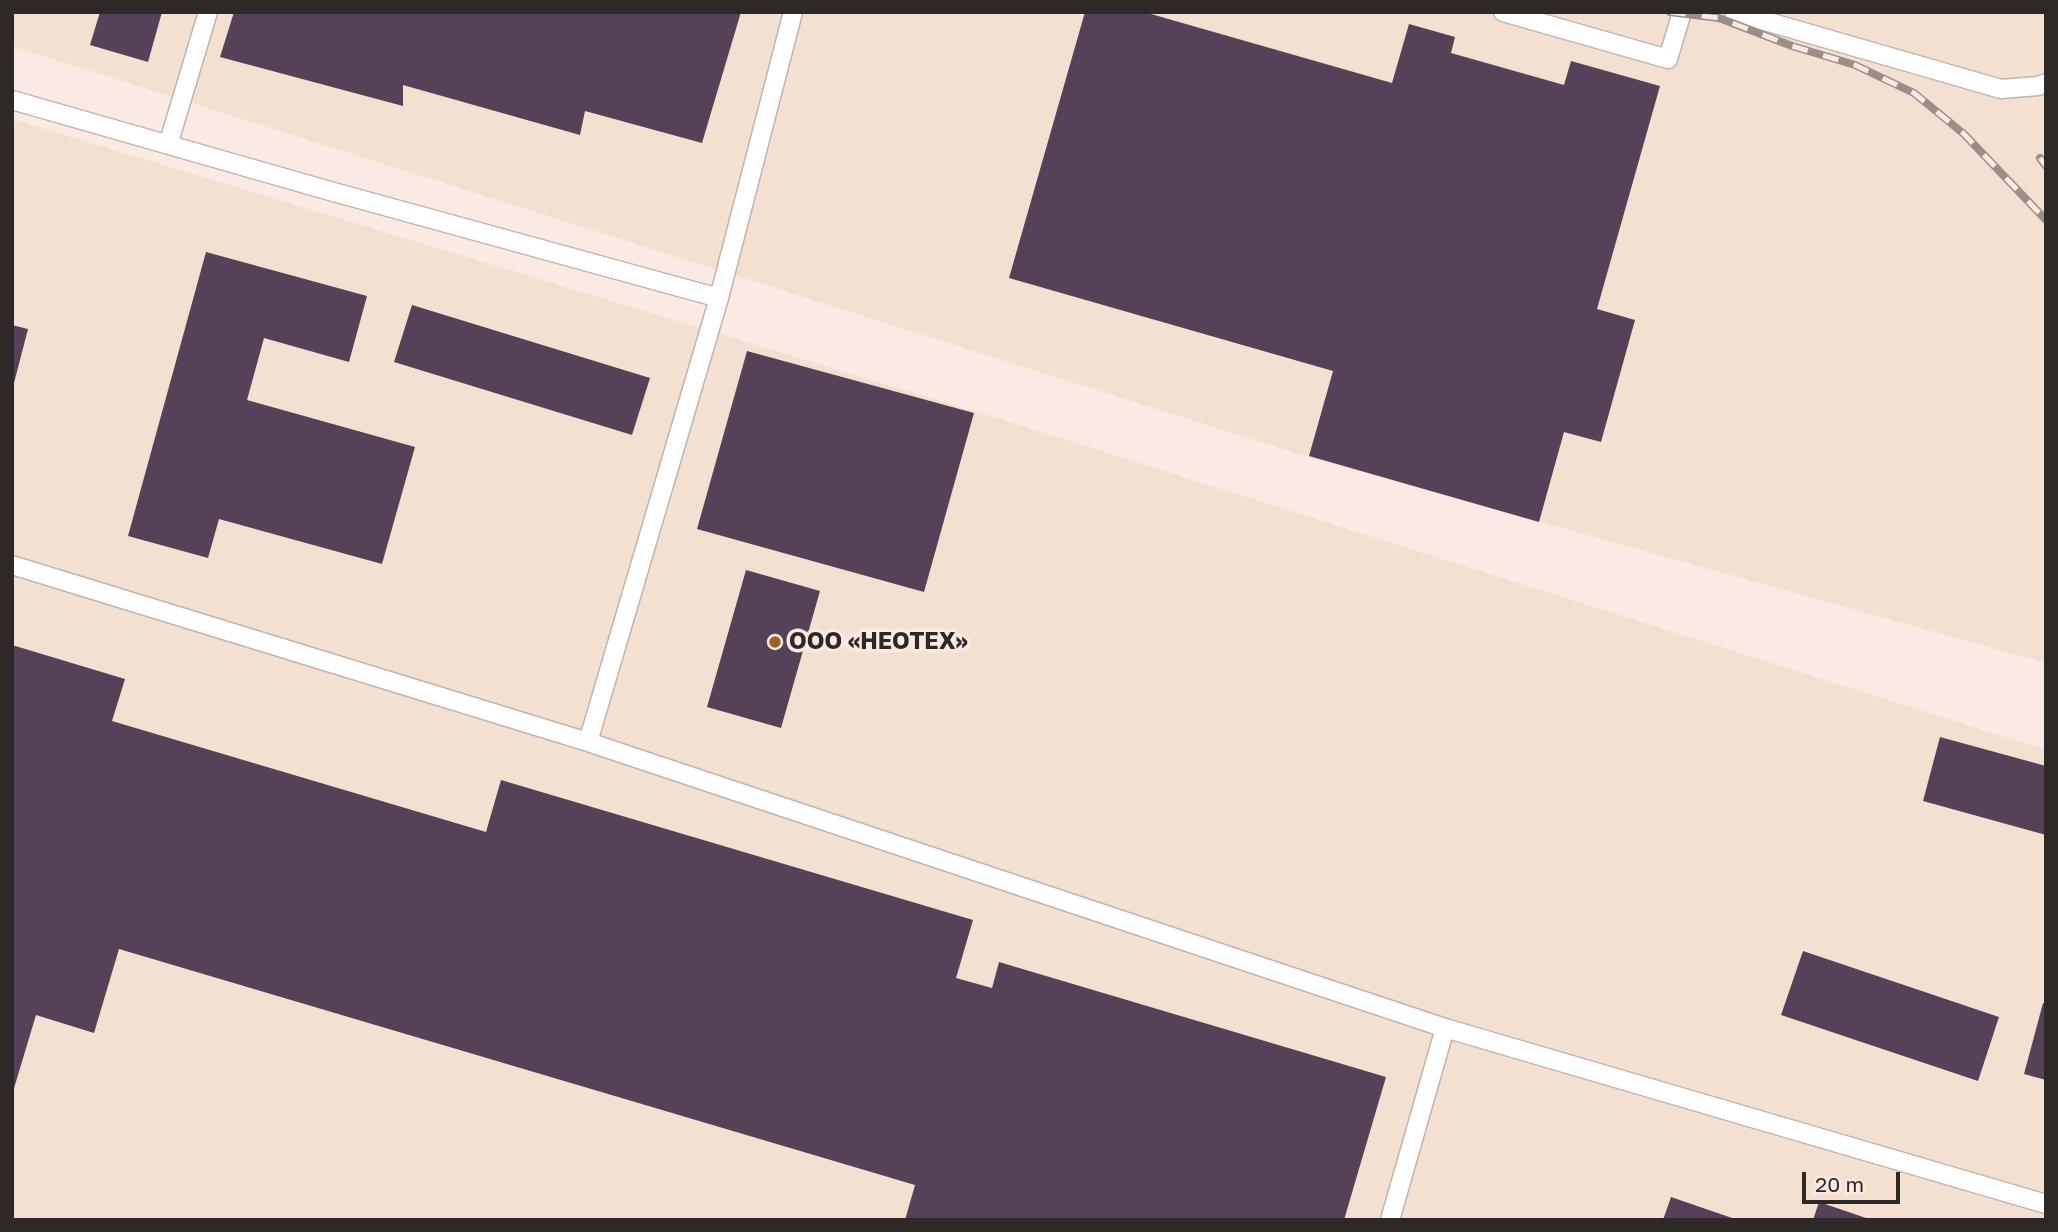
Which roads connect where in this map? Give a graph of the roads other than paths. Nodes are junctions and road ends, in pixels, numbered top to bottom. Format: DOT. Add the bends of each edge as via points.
graph roads {
  1 [pos="208,12"];
  2 [pos="793,12"];
  3 [pos="1503,12"];
  4 [pos="1682,12"];
  5 [pos="1734,12"];
  6 [pos="2046,83"];
  7 [pos="12,100"];
  8 [pos="168,145"];
  9 [pos="719,298"];
  10 [pos="12,565"];
  11 [pos="589,742"];
  12 [pos="1445,1028"];
  13 [pos="2046,1204"];
  14 [pos="1390,1220"];
  1 -- 8 [label="lane"];
  2 -- 9 [label="lane"];
  3 -- 4 [label="lane" via="1668,59"];
  5 -- 6 [label="lane" via="2001,89"];
  7 -- 8 [label="lane"];
  8 -- 9 [label="lane"];
  9 -- 11 [label="lane"];
  10 -- 11 [label="lane"];
  11 -- 12 [label="lane"];
  12 -- 13 [label="lane"];
  12 -- 14 [label="lane"];
}
